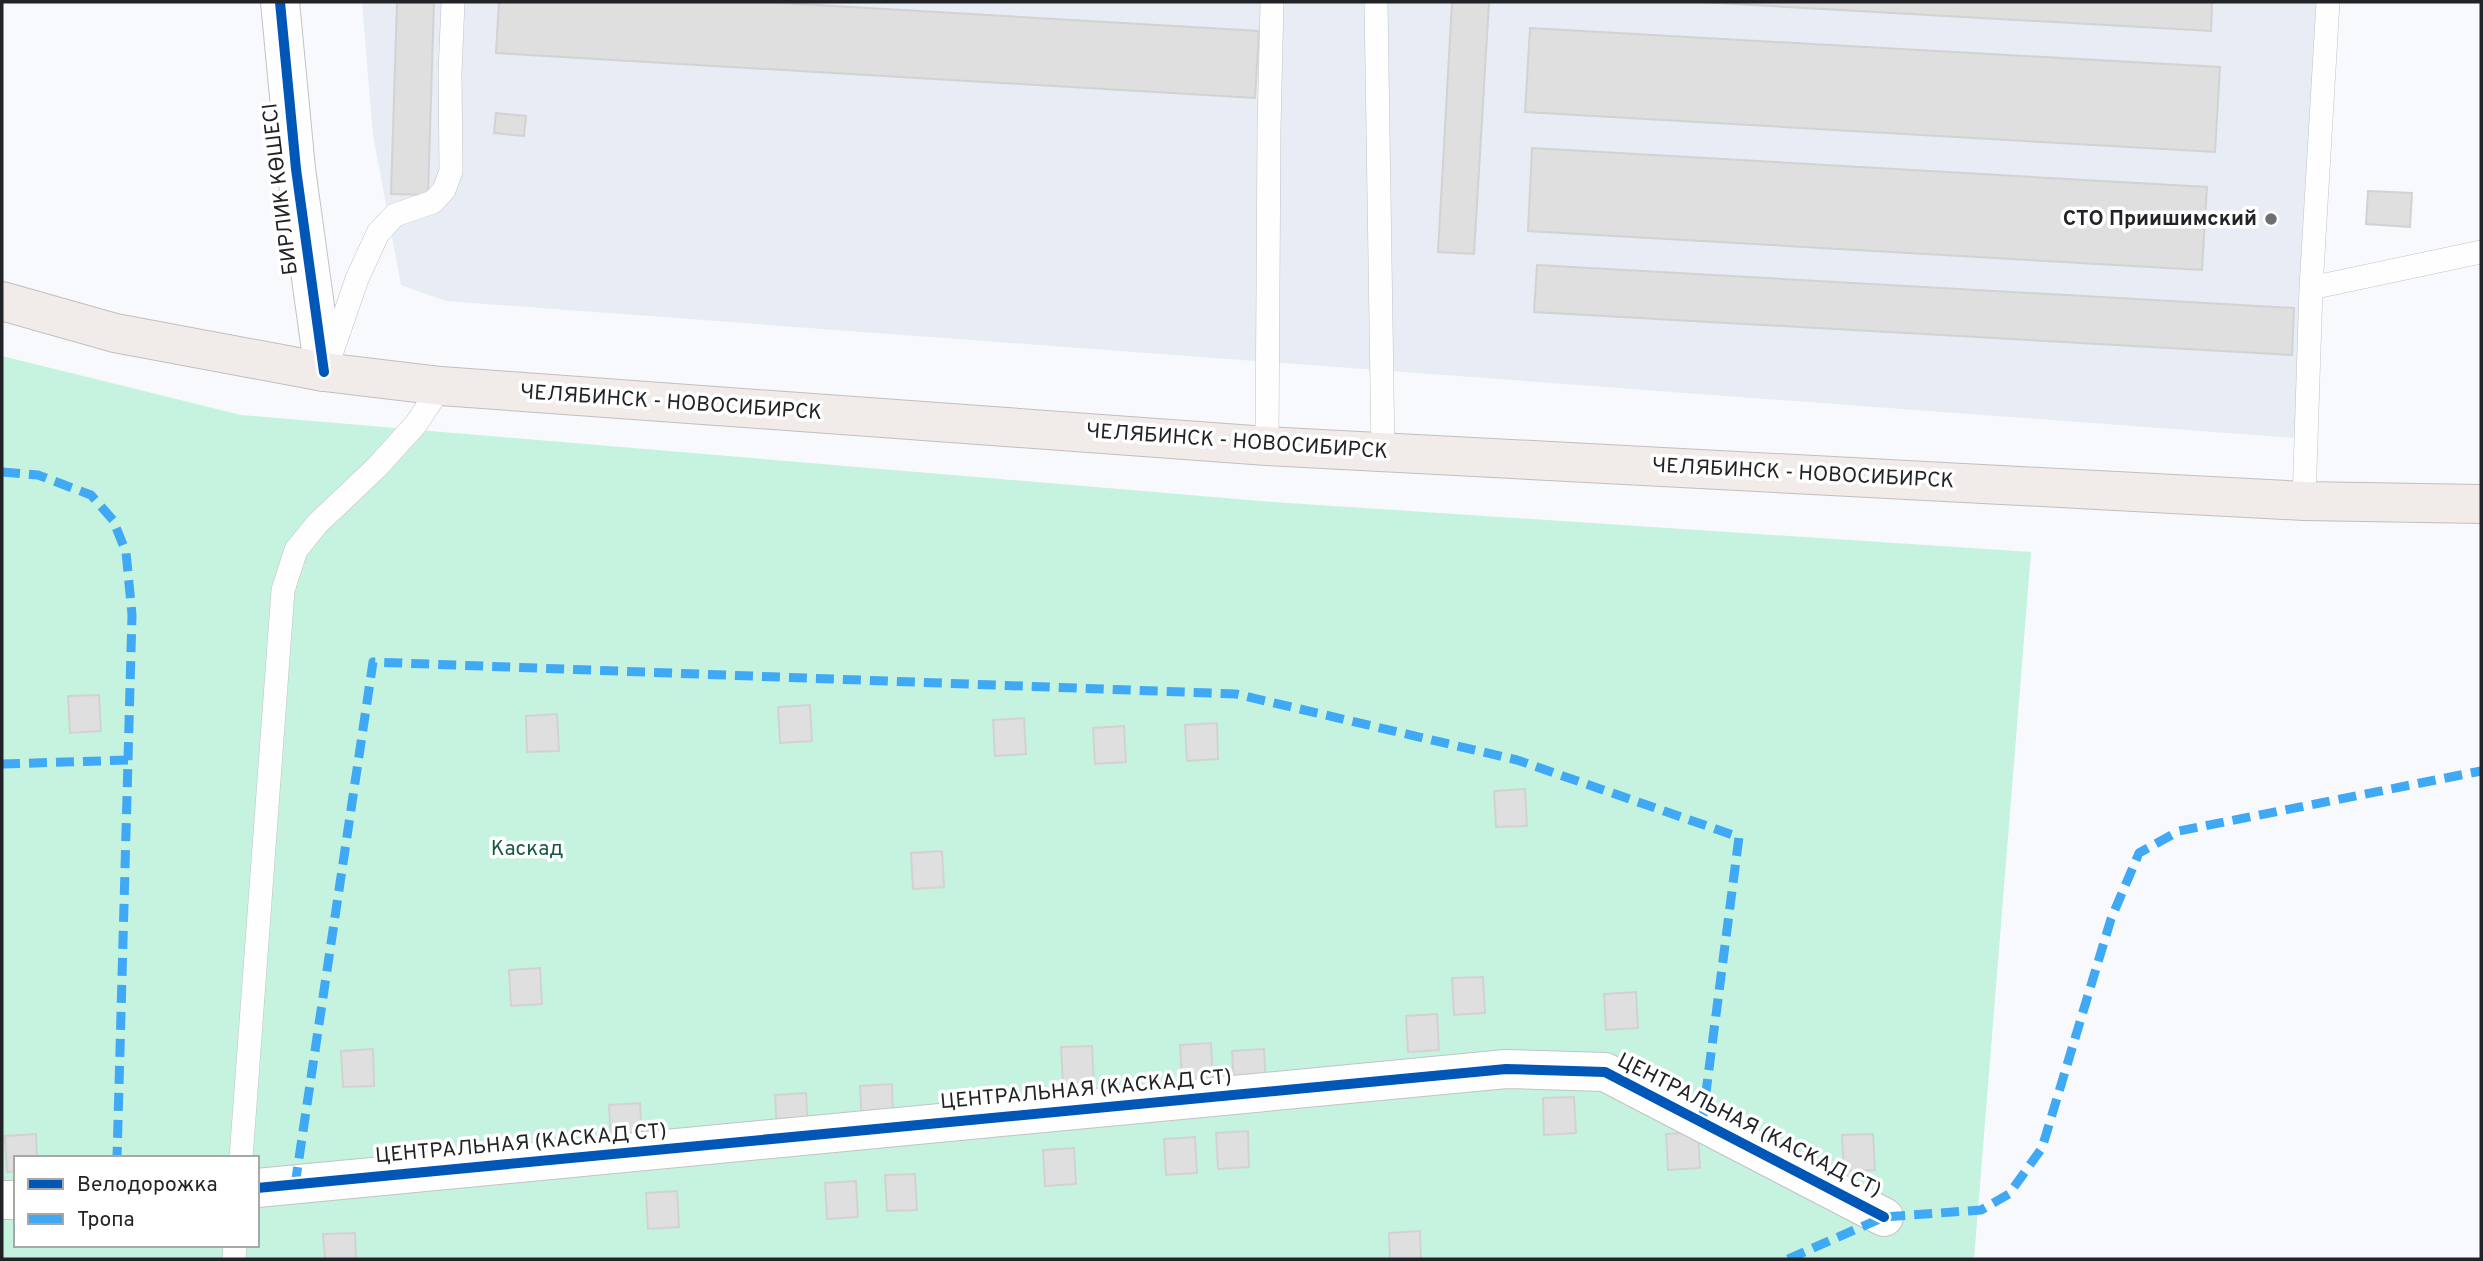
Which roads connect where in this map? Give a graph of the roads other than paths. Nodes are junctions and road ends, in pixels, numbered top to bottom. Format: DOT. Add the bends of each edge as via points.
graph roads {
  1 [pos="280,2"];
  2 [pos="453,2"];
  3 [pos="1272,2"];
  4 [pos="1376,2"];
  5 [pos="2328,2"];
  6 [pos="2481,252"];
  7 [pos="2311,288"];
  8 [pos="2,301"];
  9 [pos="324,372"];
  10 [pos="441,386"];
  11 [pos="1268,446"];
  12 [pos="1382,452"];
  13 [pos="2304,500"];
  14 [pos="2481,504"];
  15 [pos="241,1156"];
  16 [pos="259,1188"];
  17 [pos="1884,1217"];
  1 -- 9 [label="street, БИРЛИК КӨШЕСІ" via="296,169"];
  2 -- 9 [label="lane" via="451,171 433,202 395,215 378,233"];
  3 -- 11 [label="lane"];
  4 -- 12 [label="lane"];
  5 -- 7 [label="lane"];
  6 -- 7 [label="lane"];
  7 -- 13 [label="lane"];
  8 -- 9 [label="highway, ЧЕЛЯБИНСК - НОВОСИБИРСК" via="115,333"];
  9 -- 10 [label="highway, ЧЕЛЯБИНСК - НОВОСИБИРСК"];
  10 -- 11 [label="highway, ЧЕЛЯБИНСК - НОВОСИБИРСК"];
  10 -- 15 [label="lane" via="416,424 296,550 283,590"];
  11 -- 12 [label="highway, ЧЕЛЯБИНСК - НОВОСИБИРСК"];
  12 -- 13 [label="highway, ЧЕЛЯБИНСК - НОВОСИБИРСК"];
  13 -- 14 [label="highway, ЧЕЛЯБИНСК - НОВОСИБИРСК"];
  16 -- 17 [label="street, ЦЕНТРАЛЬНАЯ (КАСКАД СТ)" via="1506,1069 1605,1072"];
}
